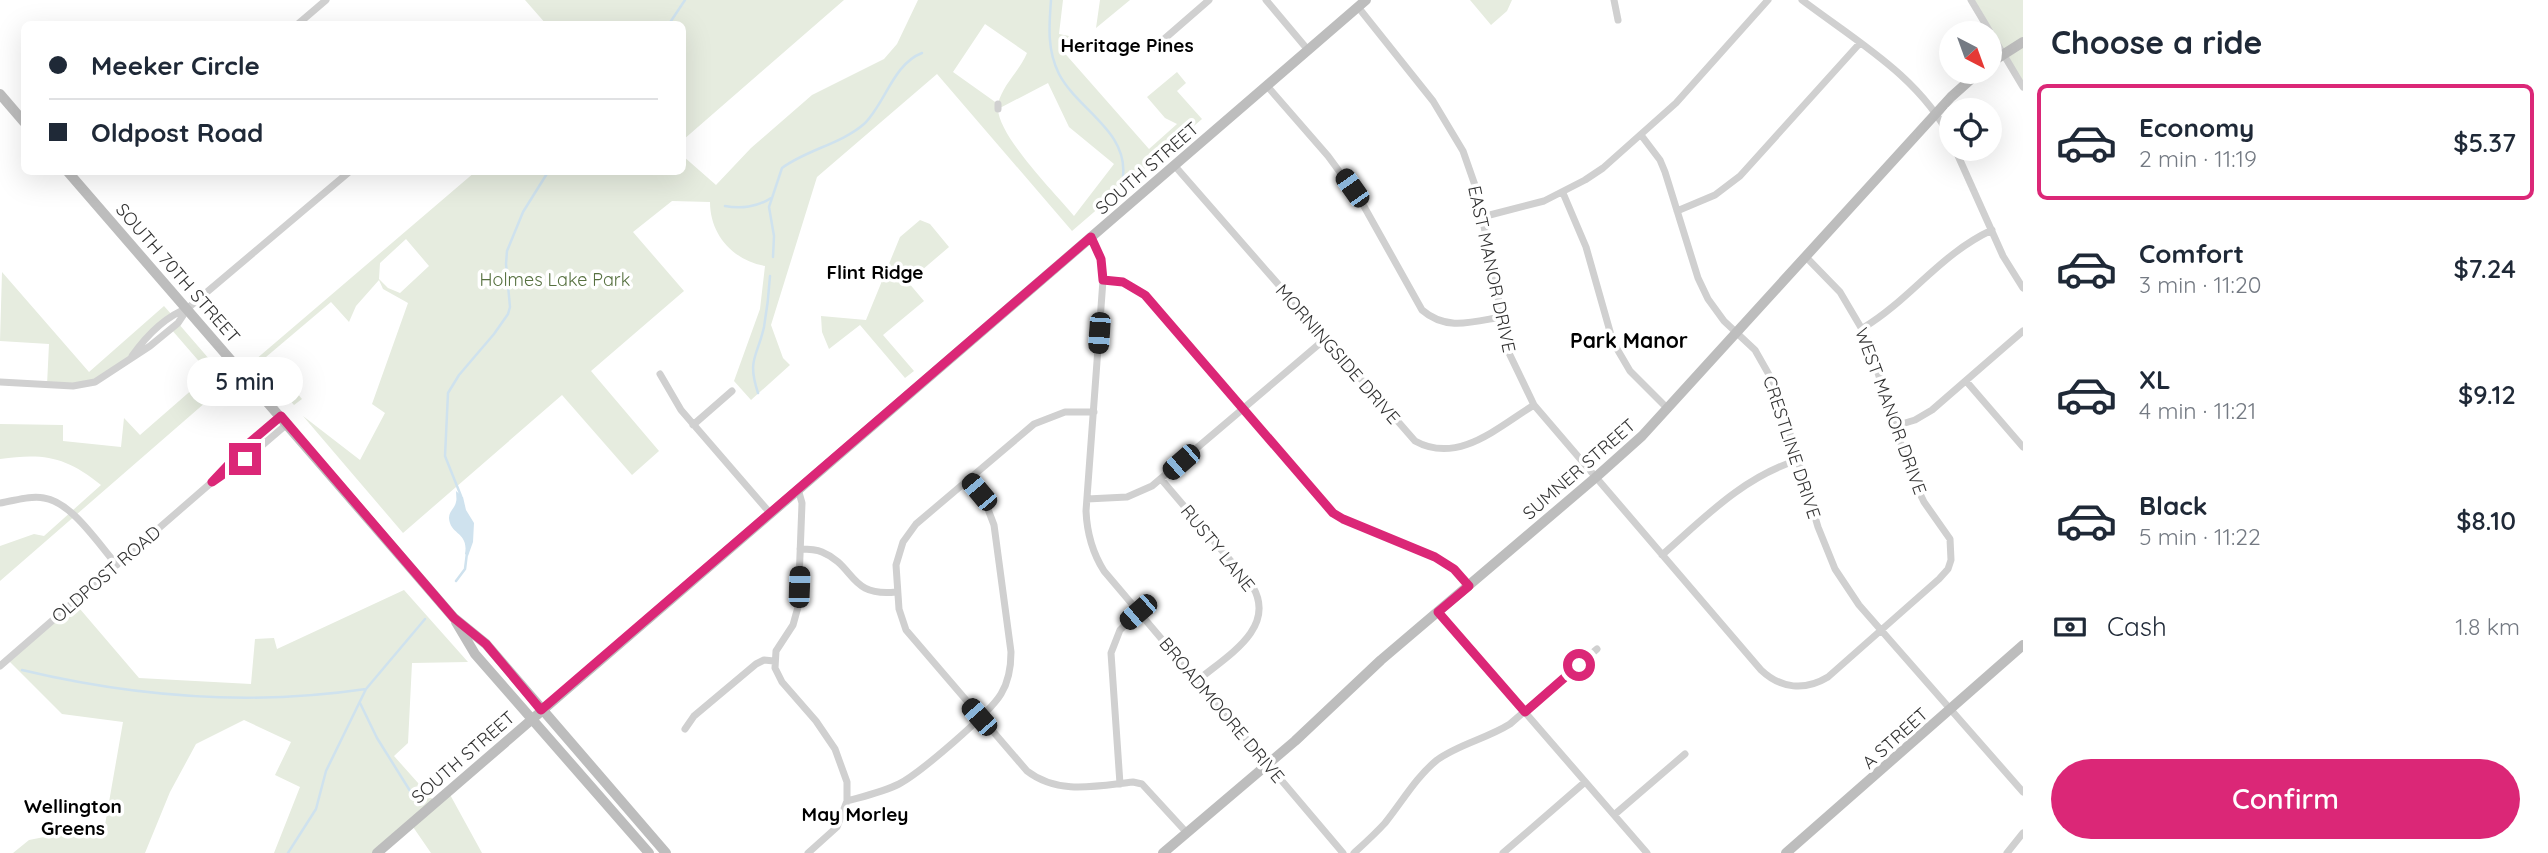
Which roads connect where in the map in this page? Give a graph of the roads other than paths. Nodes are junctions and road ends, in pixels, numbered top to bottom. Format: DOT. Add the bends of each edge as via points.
graph roads {
  1 [pos="326,0"];
  2 [pos="1209,0"];
  3 [pos="1266,0"];
  4 [pos="1614,0"];
  5 [pos="1768,0"];
  6 [pos="1802,0"];
  7 [pos="1971,0"];
  8 [pos="1362,4"];
  9 [pos="1619,20"];
  10 [pos="302,21"];
  11 [pos="2023,42"];
  12 [pos="1860,43"];
  13 [pos="1154,47"];
  14 [pos="1308,50"];
  15 [pos="2003,54"];
  16 [pos="1966,84"];
  17 [pos="1267,86"];
  18 [pos="2023,87"];
  19 [pos="0,94"];
  20 [pos="1936,113"];
  21 [pos="21,118"];
  22 [pos="1939,118"];
  23 [pos="1641,135"];
  24 [pos="1960,161"];
  25 [pos="1174,165"];
  26 [pos="71,175"];
  27 [pos="345,175"];
  28 [pos="1563,193"];
  29 [pos="1677,211"];
  30 [pos="1482,216"];
  31 [pos="1992,230"];
  32 [pos="1091,237"];
  33 [pos="1806,257"];
  34 [pos="1103,280"];
  35 [pos="2023,288"];
  36 [pos="188,308"];
  37 [pos="1501,317"];
  38 [pos="1863,328"];
  39 [pos="2023,331"];
  40 [pos="1737,333"];
  41 [pos="1325,339"];
  42 [pos="660,374"];
  43 [pos="1966,381"];
  44 [pos="0,382"];
  45 [pos="732,391"];
  46 [pos="1534,405"];
  47 [pos="1243,409"];
  48 [pos="1668,409"];
  49 [pos="1094,412"];
  50 [pos="284,420"];
  51 [pos="693,425"];
  52 [pos="1895,426"];
  53 [pos="2023,447"];
  54 [pos="1798,460"];
  55 [pos="1595,478"];
  56 [pos="968,479"];
  57 [pos="1161,479"];
  58 [pos="798,489"];
  59 [pos="1087,499"];
  60 [pos="0,503"];
  61 [pos="770,513"];
  62 [pos="800,549"];
  63 [pos="1662,555"];
  64 [pos="117,565"];
  65 [pos="1469,586"];
  66 [pos="897,593"];
  67 [pos="1138,612"];
  68 [pos="1438,612"];
  69 [pos="454,618"];
  70 [pos="1881,630"];
  71 [pos="2023,645"];
  72 [pos="1597,649"];
  73 [pos="774,661"];
  74 [pos="0,666"];
  75 [pos="1197,681"];
  76 [pos="1951,709"];
  77 [pos="541,710"];
  78 [pos="1525,712"];
  79 [pos="979,717"];
  80 [pos="531,719"];
  81 [pos="685,729"];
  82 [pos="1685,754"];
  83 [pos="1268,765"];
  84 [pos="1585,782"];
  85 [pos="1120,784"];
  86 [pos="2023,792"];
  87 [pos="847,800"];
  88 [pos="1614,815"];
  89 [pos="2023,833"];
  90 [pos="1187,834"];
  91 [pos="377,853"];
  92 [pos="649,853"];
  93 [pos="666,853"];
  94 [pos="808,853"];
  95 [pos="1163,853"];
  96 [pos="1343,853"];
  97 [pos="1354,853"];
  98 [pos="1503,853"];
  99 [pos="1647,853"];
  100 [pos="1786,853"];
  101 [pos="2007,853"];
  1 -- 10 [label="street"];
  2 -- 13 [label="street"];
  3 -- 14 [label="street"];
  4 -- 9 [label="street"];
  5 -- 23 [label="street" via="1691,88"];
  6 -- 12 [label="street"];
  7 -- 15 [label="street"];
  8 -- 14 [label="main road, SOUTH STREET"];
  8 -- 30 [label="street, EAST MANOR DRIVE" via="1454,134 1471,171"];
  11 -- 15 [label="main road"];
  12 -- 20 [label="street" via="1911,84"];
  12 -- 29 [label="street" via="1740,176 1715,195"];
  14 -- 17 [label="main road, SOUTH STREET"];
  15 -- 18 [label="street"];
  16 -- 20 [label="main road, SUMNER STREET"];
  17 -- 25 [label="main road, SOUTH STREET"];
  17 -- 37 [label="street" via="1361,201 1422,310 1455,324"];
  19 -- 21 [label="main road"];
  20 -- 22 [label="street"];
  20 -- 33 [label="main road, SUMNER STREET"];
  23 -- 28 [label="street" via="1603,168"];
  23 -- 29 [label="street, CRESTLINE DRIVE" via="1660,160"];
  24 -- 31 [label="street"];
  25 -- 32 [label="main road, SOUTH STREET"];
  25 -- 41 [label="street, MORNINGSIDE DRIVE"];
  26 -- 36 [label="main road, SOUTH 70TH STREET"];
  27 -- 36 [label="street"];
  28 -- 30 [label="street"];
  28 -- 48 [label="street" via="1586,247 1613,342 1630,371"];
  29 -- 40 [label="street, CRESTLINE DRIVE" via="1702,287 1715,311"];
  30 -- 37 [label="street, EAST MANOR DRIVE"];
  31 -- 35 [label="street"];
  31 -- 38 [label="street" via="1958,248 1893,308"];
  32 -- 34 [label="street, BROADMOORE DRIVE" via="1101,259"];
  32 -- 58 [label="main road, SOUTH STREET"];
  33 -- 38 [label="street, WEST MANOR DRIVE" via="1840,292"];
  33 -- 40 [label="main road, SUMNER STREET"];
  34 -- 47 [label="street" via="1123,282 1145,295"];
  34 -- 49 [label="street, BROADMOORE DRIVE"];
  36 -- 44 [label="street" via="169,317 132,357 105,377 84,385"];
  36 -- 50 [label="main road, SOUTH 70TH STREET"];
  37 -- 46 [label="street, EAST MANOR DRIVE" via="1516,371"];
  38 -- 52 [label="street, WEST MANOR DRIVE"];
  39 -- 43 [label="street"];
  40 -- 48 [label="main road, SUMNER STREET"];
  40 -- 54 [label="street, CRESTLINE DRIVE" via="1770,373"];
  41 -- 46 [label="street, MORNINGSIDE DRIVE" via="1408,435 1432,449 1469,445"];
  41 -- 47 [label="street"];
  42 -- 51 [label="street"];
  43 -- 52 [label="street" via="1927,414"];
  43 -- 53 [label="street"];
  45 -- 51 [label="street"];
  46 -- 55 [label="street, EAST MANOR DRIVE"];
  47 -- 57 [label="street"];
  47 -- 65 [label="street" via="1333,513 1435,557"];
  48 -- 55 [label="main road, SUMNER STREET"];
  49 -- 56 [label="street" via="1065,412 1042,419"];
  49 -- 59 [label="street, BROADMOORE DRIVE"];
  50 -- 64 [label="street, OLDPOST ROAD" via="252,454 212,482"];
  50 -- 69 [label="main road, SOUTH 70TH STREET"];
  51 -- 61 [label="street"];
  52 -- 70 [label="street, WEST MANOR DRIVE" via="1915,485 1948,536 1952,553 1948,569 1939,579"];
  54 -- 63 [label="street" via="1749,481"];
  54 -- 70 [label="street, CRESTLINE DRIVE" via="1835,569"];
  55 -- 63 [label="street, EAST MANOR DRIVE"];
  55 -- 65 [label="main road, SUMNER STREET"];
  56 -- 66 [label="street" via="907,534 898,553"];
  56 -- 79 [label="street" via="994,525 1011,652 1005,686"];
  57 -- 59 [label="street" via="1127,497"];
  57 -- 75 [label="street, RUSTY LANE" via="1252,587 1259,602 1252,634"];
  58 -- 61 [label="main road, SOUTH STREET"];
  58 -- 62 [label="street" via="802,503"];
  59 -- 67 [label="street, BROADMOORE DRIVE" via="1086,523 1093,550"];
  60 -- 64 [label="street" via="36,497 60,503"];
  61 -- 77 [label="main road, SOUTH STREET"];
  62 -- 66 [label="street" via="830,557 865,589"];
  62 -- 73 [label="street" via="796,616"];
  63 -- 70 [label="street, EAST MANOR DRIVE" via="1761,670 1784,684 1803,686 1821,681"];
  64 -- 74 [label="street, OLDPOST ROAD"];
  65 -- 68 [label="main road, SUMNER STREET"];
  66 -- 79 [label="street" via="912,640"];
  67 -- 75 [label="street, BROADMOORE DRIVE"];
  67 -- 85 [label="street" via="1120,630 1111,653"];
  68 -- 78 [label="street"];
  68 -- 83 [label="main road, SUMNER STREET"];
  69 -- 77 [label="main road, SOUTH 70TH STREET" via="486,644"];
  69 -- 80 [label="main road, SOUTH 70TH STREET" via="475,654"];
  70 -- 76 [label="street, CRESTLINE DRIVE"];
  71 -- 76 [label="main road, A STREET"];
  72 -- 78 [label="street"];
  73 -- 81 [label="street" via="756,664 694,716"];
  73 -- 87 [label="street" via="782,682 835,749 847,782"];
  75 -- 83 [label="street, BROADMOORE DRIVE"];
  76 -- 86 [label="street, CRESTLINE DRIVE"];
  76 -- 100 [label="main road, A STREET"];
  77 -- 80 [label="main road, SOUTH STREET"];
  77 -- 93 [label="main road, SOUTH 70TH STREET"];
  78 -- 84 [label="street"];
  78 -- 97 [label="street" via="1496,733 1436,761"];
  79 -- 85 [label="street" via="1022,766 1043,781 1073,788"];
  79 -- 87 [label="street" via="902,782"];
  80 -- 91 [label="main road, SOUTH STREET"];
  80 -- 92 [label="main road, SOUTH 70TH STREET"];
  82 -- 88 [label="street"];
  83 -- 90 [label="main road, SUMNER STREET"];
  83 -- 96 [label="street, BROADMOORE DRIVE"];
  84 -- 88 [label="street"];
  84 -- 98 [label="street"];
  85 -- 90 [label="street" via="1138,783 1148,788"];
  87 -- 94 [label="street" via="837,827"];
  88 -- 99 [label="street"];
  89 -- 101 [label="street"];
  90 -- 95 [label="main road, SUMNER STREET"];
}
